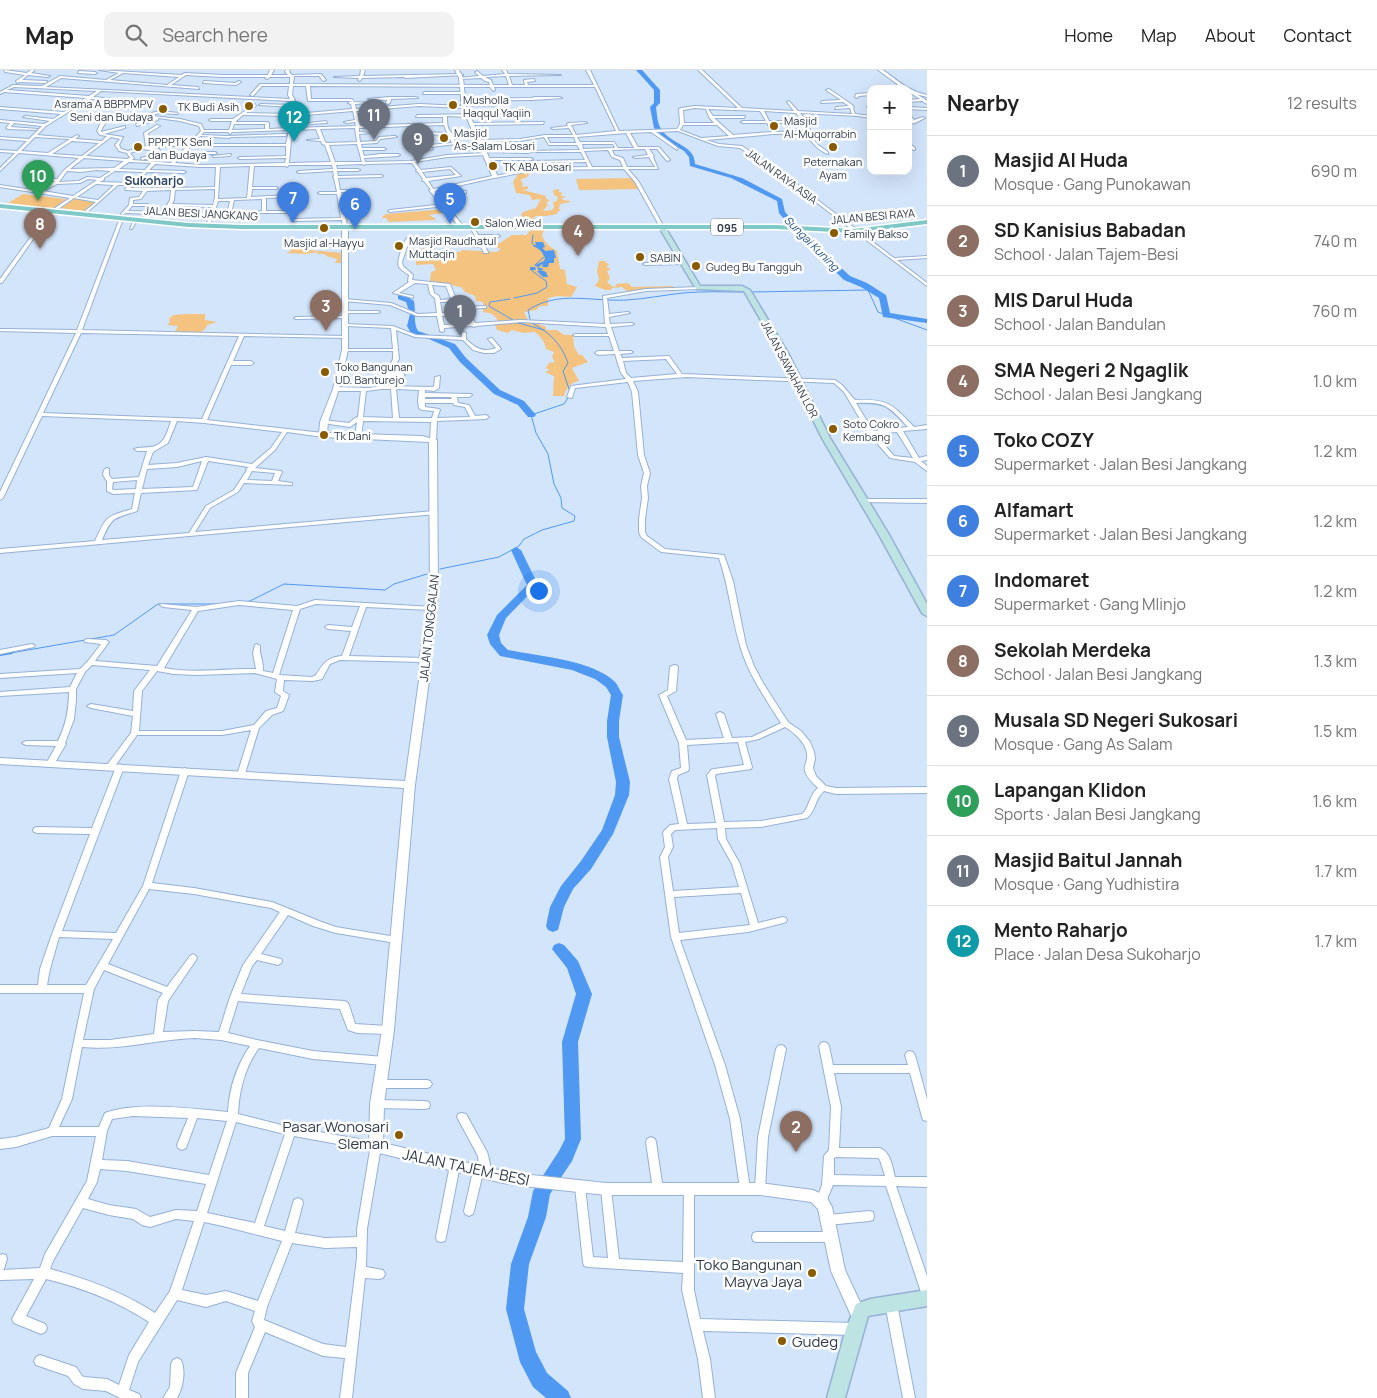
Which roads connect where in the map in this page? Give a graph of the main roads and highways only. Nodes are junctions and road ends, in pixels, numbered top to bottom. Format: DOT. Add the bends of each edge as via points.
graph roads {
  1 [pos="0,206"];
  2 [pos="927,222"];
  3 [pos="662,227"];
  4 [pos="791,228"];
  5 [pos="927,613"];
  6 [pos="927,1298"];
  7 [pos="836,1398"];
  1 -- 3 [label="main road, JALAN BESI JANGKANG / 095" via="208,226 345,223 405,227"];
  2 -- 4 [label="main road, JALAN BESI RAYA / 095" via="854,231"];
  3 -- 4 [label="main road, JALAN BESI JANGKANG / 095"];
  3 -- 5 [label="main road, JALAN SAWAHAN LOR" via="698,288 746,289"];
  6 -- 7 [label="main road" via="892,1304 859,1318"];
}
